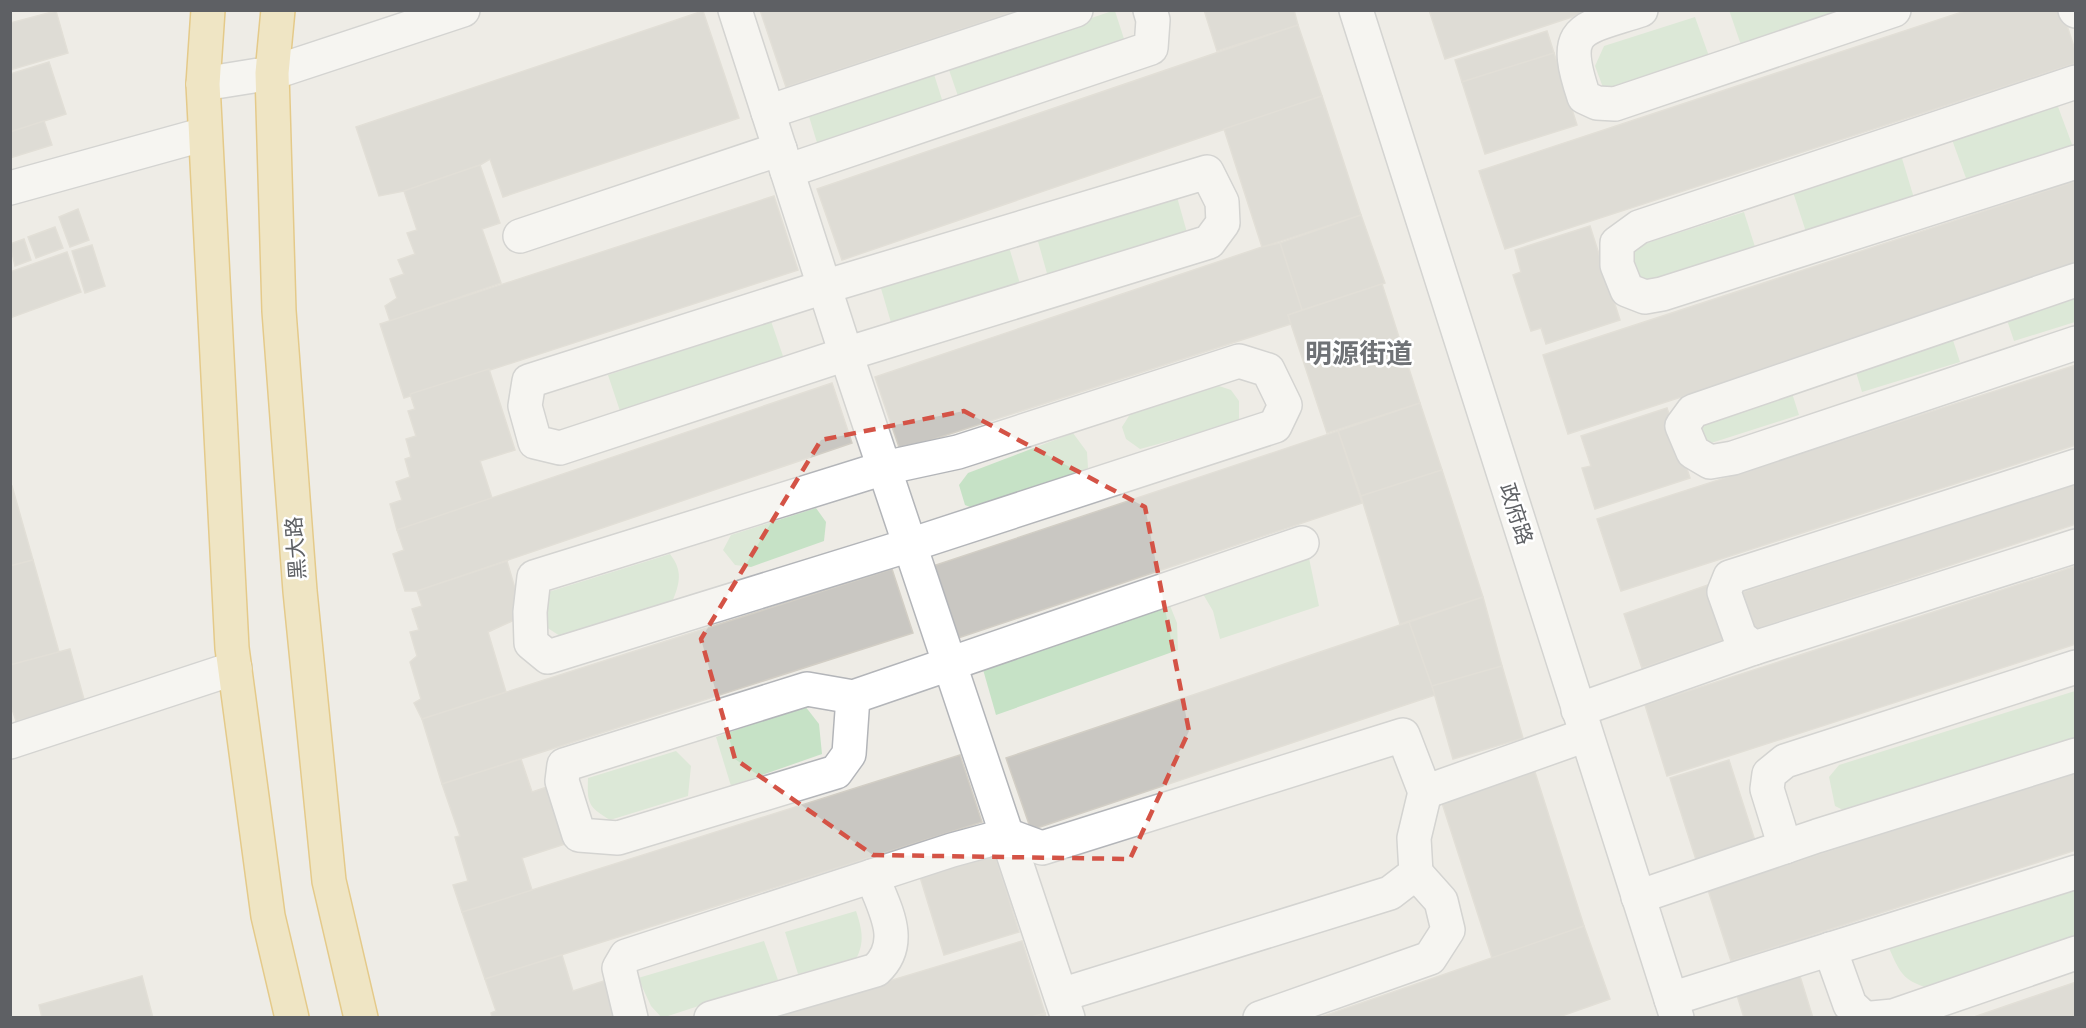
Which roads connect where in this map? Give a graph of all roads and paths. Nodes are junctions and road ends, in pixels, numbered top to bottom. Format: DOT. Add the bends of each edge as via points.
graph roads {
  1 [pos="208,10"];
  2 [pos="278,10"];
  3 [pos="462,10"];
  4 [pos="735,10"];
  5 [pos="1076,10"];
  6 [pos="1150,10"];
  7 [pos="1356,10"];
  8 [pos="1641,10"];
  9 [pos="1894,10"];
  10 [pos="272,73"];
  11 [pos="2076,82"];
  12 [pos="203,84"];
  13 [pos="768,112"];
  14 [pos="205,134"];
  15 [pos="783,160"];
  16 [pos="2076,162"];
  17 [pos="10,188"];
  18 [pos="520,236"];
  19 [pos="2076,280"];
  20 [pos="824,287"];
  21 [pos="2076,343"];
  22 [pos="846,354"];
  23 [pos="2076,466"];
  24 [pos="884,468"];
  25 [pos="1302,543"];
  26 [pos="910,545"];
  27 [pos="2076,546"];
  28 [pos="1754,648"];
  29 [pos="949,664"];
  30 [pos="2076,667"];
  31 [pos="235,668"];
  32 [pos="853,697"];
  33 [pos="1582,723"];
  34 [pos="10,742"];
  35 [pos="2076,755"];
  36 [pos="1425,792"];
  37 [pos="1007,836"];
  38 [pos="1785,847"];
  39 [pos="2076,872"];
  40 [pos="1416,873"];
  41 [pos="872,876"];
  42 [pos="1638,897"];
  43 [pos="1830,949"];
  44 [pos="2076,953"];
  45 [pos="1065,1006"];
  46 [pos="1674,1008"];
  47 [pos="292,1017"];
  48 [pos="361,1017"];
  49 [pos="632,1017"];
  50 [pos="711,1017"];
  51 [pos="1260,1017"];
  52 [pos="1864,1017"];
  53 [pos="1872,1017"];
  1 -- 12 [label="highway"];
  2 -- 10 [label="highway, 黑大路"];
  3 -- 10 [label="street"];
  4 -- 13 [label="street"];
  5 -- 13 [label="street"];
  6 -- 15 [label="street" via="1151,48"];
  7 -- 33 [label="street, 政府路"];
  8 -- 9 [label="street" via="1585,29 1573,46 1573,64 1584,96 1597,103 1616,104"];
  10 -- 12 [label="street"];
  10 -- 48 [label="highway, 黑大路" via="279,311 300,591 329,881"];
  11 -- 16 [label="street" via="1640,227 1617,243 1617,265 1627,291 1645,297 1662,294"];
  12 -- 14 [label="highway"];
  13 -- 15 [label="street"];
  14 -- 17 [label="street"];
  14 -- 31 [label="highway"];
  15 -- 18 [label="street"];
  15 -- 20 [label="street"];
  19 -- 21 [label="street" via="1693,411 1682,426 1693,452 1710,462 1733,458"];
  20 -- 22 [label="street"];
  20 -- 22 [label="street" via="529,381 525,406 535,442 560,448"];
  20 -- 22 [label="street" via="1207,172 1222,202 1223,222 1209,242"];
  22 -- 24 [label="street"];
  23 -- 28 [label="street" via="1730,577 1724,592 1740,637"];
  24 -- 26 [label="street"];
  24 -- 26 [label="street" via="534,577 531,643 548,657"];
  24 -- 26 [label="street" via="958,452 1239,361 1268,370 1285,405 1275,426"];
  25 -- 29 [label="street"];
  26 -- 29 [label="street"];
  27 -- 28 [label="street"];
  28 -- 33 [label="street"];
  29 -- 32 [label="street"];
  29 -- 37 [label="street"];
  30 -- 38 [label="street" via="1785,761 1769,774 1767,789"];
  31 -- 34 [label="street"];
  31 -- 47 [label="highway" via="268,916"];
  32 -- 32 [label="street" via="807,689 564,765 562,781 579,835 618,838 836,772 849,754"];
  33 -- 36 [label="street"];
  33 -- 42 [label="street, 政府路"];
  35 -- 38 [label="street"];
  36 -- 37 [label="street" via="1404,735 1042,848"];
  36 -- 40 [label="street" via="1414,838"];
  37 -- 41 [label="street"];
  37 -- 45 [label="street"];
  38 -- 42 [label="street"];
  39 -- 43 [label="street"];
  40 -- 45 [label="street" via="1390,893"];
  40 -- 51 [label="street" via="1441,901 1448,930 1430,958"];
  41 -- 49 [label="street" via="626,956 620,968"];
  41 -- 50 [label="street" via="892,931 888,958 876,970"];
  42 -- 46 [label="street, 政府路"];
  43 -- 46 [label="street"];
  43 -- 52 [label="street" via="1850,1005"];
  44 -- 53 [label="street" via="1893,1016"];
}
